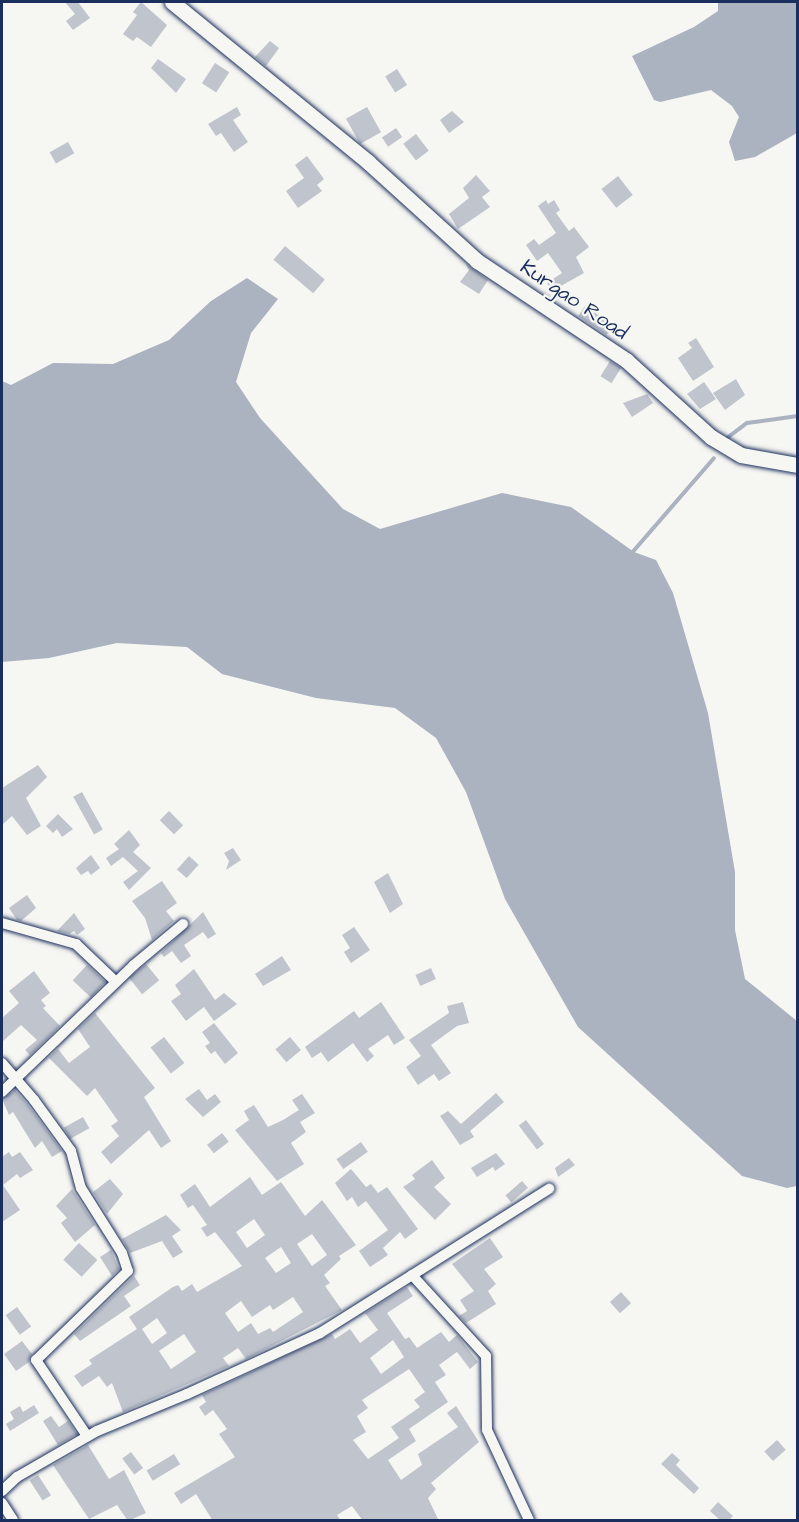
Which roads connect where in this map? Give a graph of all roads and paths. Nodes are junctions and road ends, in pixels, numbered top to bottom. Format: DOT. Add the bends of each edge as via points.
graph roads {
  1 [pos="172,2"];
  2 [pos="798,465"];
  3 [pos="2,923"];
  4 [pos="183,924"];
  5 [pos="116,982"];
  6 [pos="2,1063"];
  7 [pos="15,1078"];
  8 [pos="2,1092"];
  9 [pos="549,1189"];
  10 [pos="412,1275"];
  11 [pos="87,1436"];
  12 [pos="2,1491"];
  13 [pos="2,1503"];
  14 [pos="14,1521"];
  15 [pos="529,1521"];
  1 -- 2 [label="street, Kurgao Road" via="342,141 477,261 626,360 711,437 741,455"];
  3 -- 5 [label="street" via="76,944"];
  4 -- 5 [label="street"];
  5 -- 7 [label="street"];
  6 -- 7 [label="street"];
  7 -- 8 [label="street"];
  7 -- 11 [label="street" via="72,1151 81,1188 122,1253 128,1271 36,1360"];
  9 -- 10 [label="street"];
  10 -- 11 [label="street" via="320,1333"];
  10 -- 15 [label="street" via="486,1356 487,1430"];
  11 -- 12 [label="street"];
  13 -- 14 [label="street"];
}
